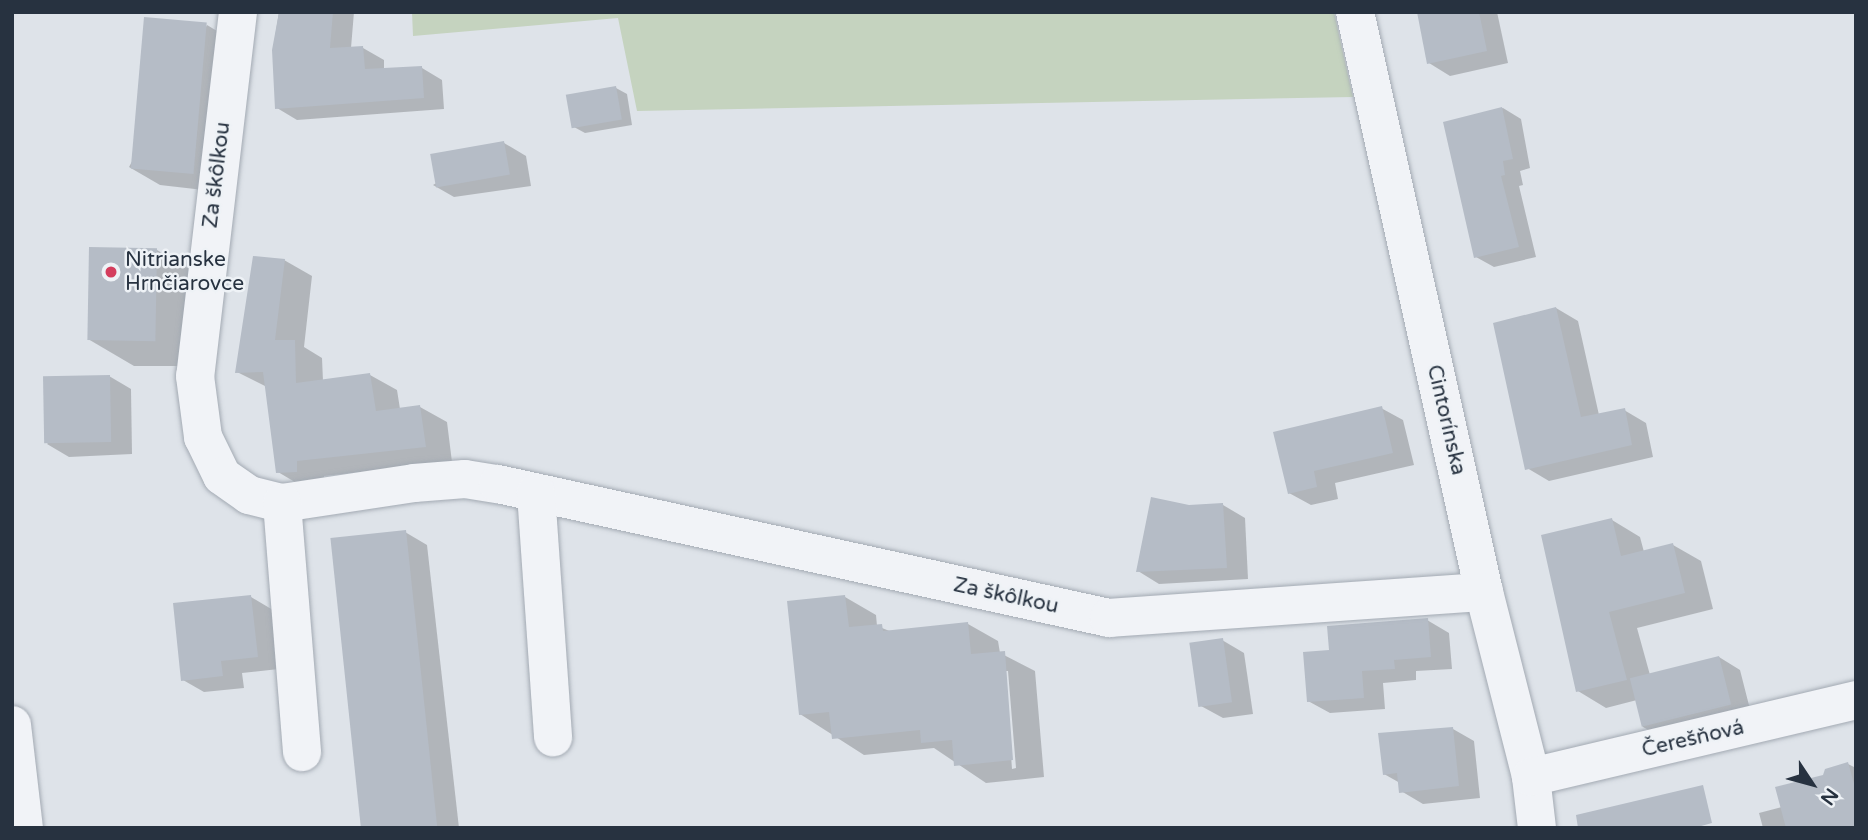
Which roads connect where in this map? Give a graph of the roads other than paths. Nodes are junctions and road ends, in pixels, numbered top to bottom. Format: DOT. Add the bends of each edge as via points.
graph roads {
  1 [pos="238,12"];
  2 [pos="1355,12"];
  3 [pos="536,493"];
  4 [pos="282,503"];
  5 [pos="1484,592"];
  6 [pos="1856,700"];
  7 [pos="12,725"];
  8 [pos="553,737"];
  9 [pos="302,752"];
  10 [pos="1531,777"];
  11 [pos="24,828"];
  12 [pos="1537,828"];
  1 -- 4 [label="street, Za škôlkou" via="195,376 202,437 222,476 249,495"];
  2 -- 5 [label="street, Cintorínska"];
  3 -- 4 [label="street, Za škôlkou" via="465,479"];
  3 -- 5 [label="street, Za škôlkou" via="1109,618"];
  3 -- 8 [label="street"];
  4 -- 9 [label="street"];
  5 -- 10 [label="street, Cintorínska"];
  6 -- 10 [label="street, Čerešňová"];
  7 -- 11 [label="street"];
  10 -- 12 [label="street, Cintorínska"];
}
